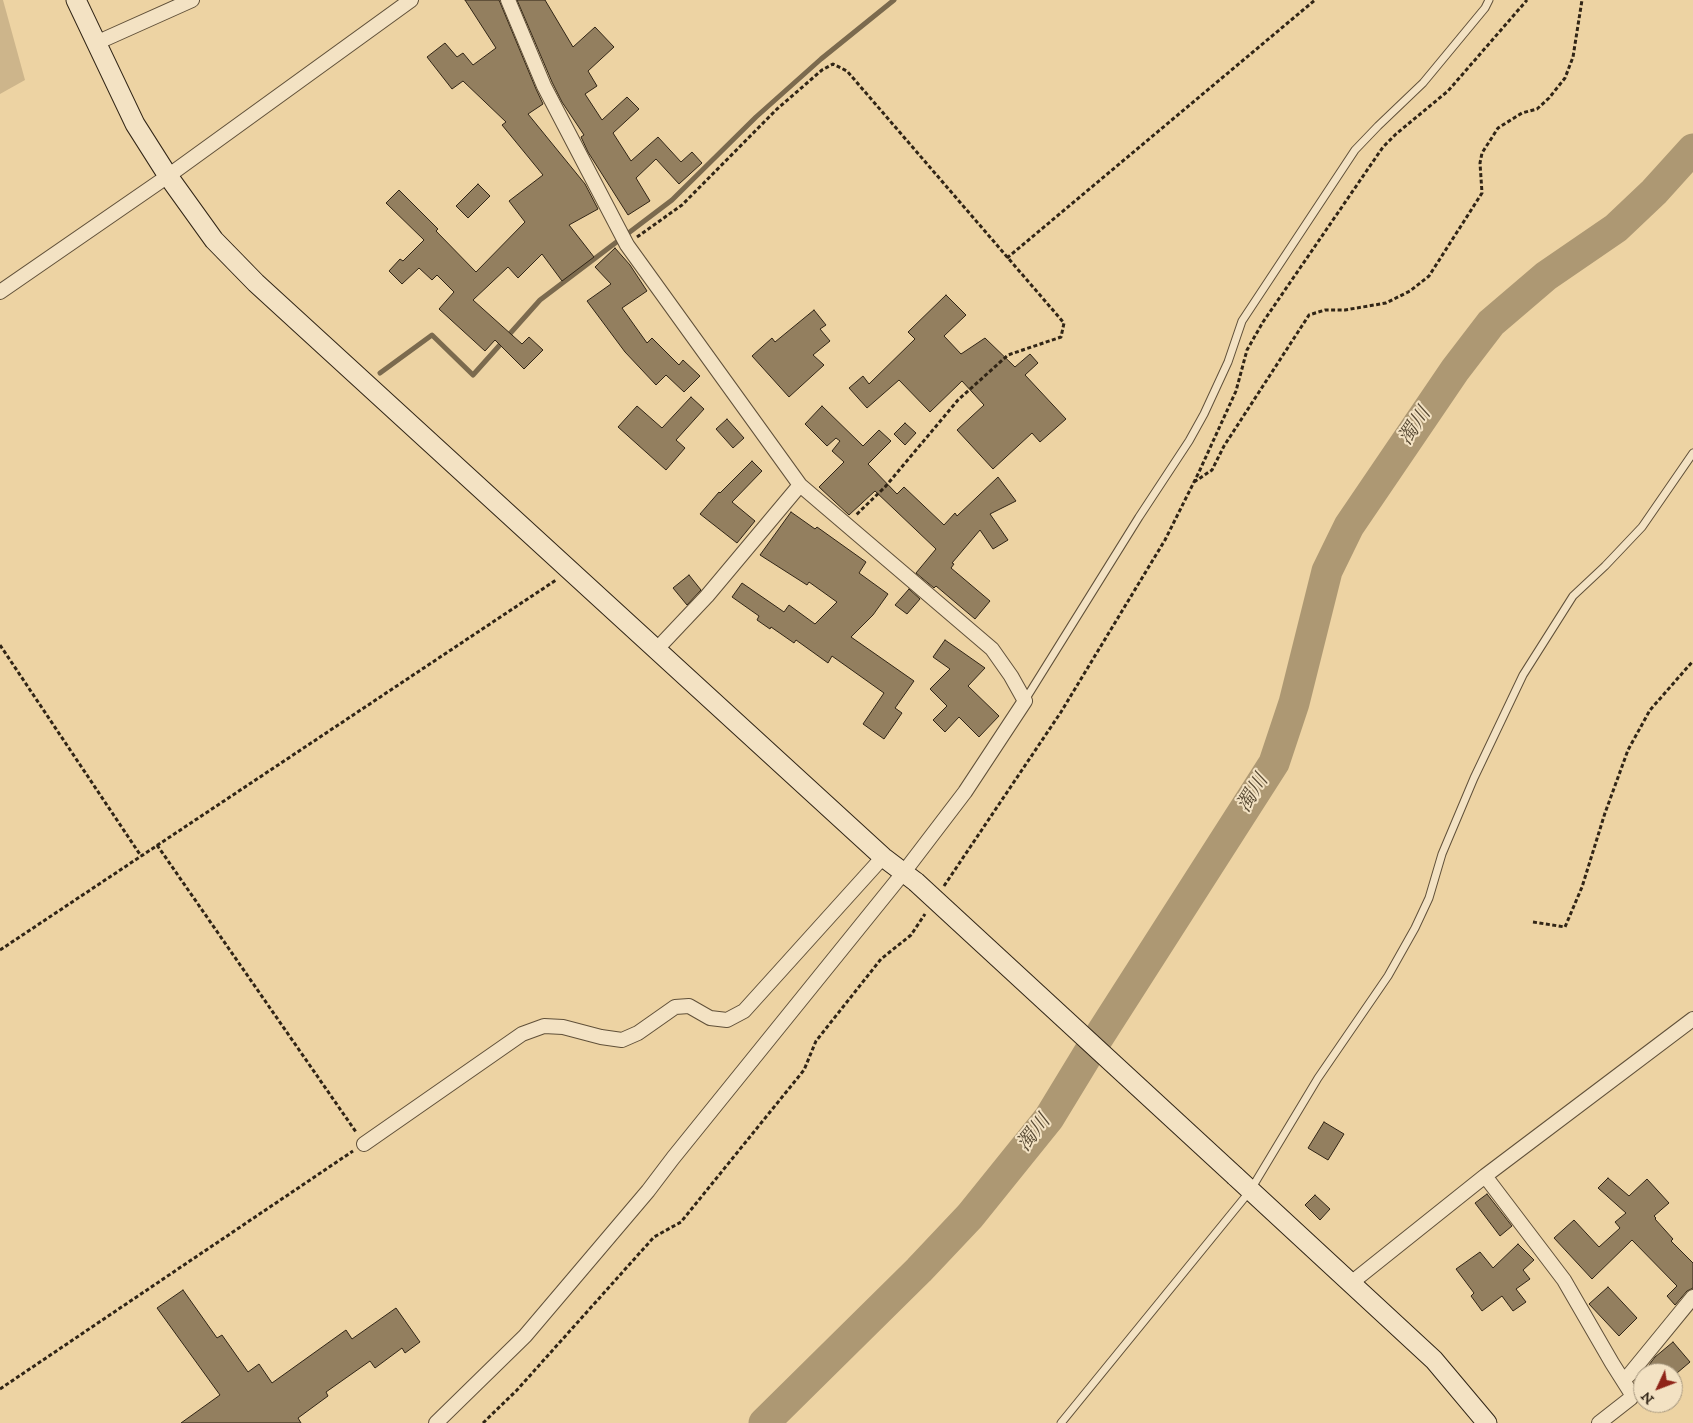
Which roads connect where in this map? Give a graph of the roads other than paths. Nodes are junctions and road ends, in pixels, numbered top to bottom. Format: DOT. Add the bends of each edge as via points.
graph roads {
  1 [pos="76,0"];
  2 [pos="192,0"];
  3 [pos="411,0"];
  4 [pos="508,0"];
  5 [pos="1489,0"];
  6 [pos="96,42"];
  7 [pos="168,176"];
  8 [pos="0,292"];
  9 [pos="1693,453"];
  10 [pos="800,485"];
  11 [pos="656,650"];
  12 [pos="1025,701"];
  13 [pos="883,856"];
  14 [pos="910,877"];
  15 [pos="1693,1019"];
  16 [pos="364,1144"];
  17 [pos="1485,1176"];
  18 [pos="1250,1191"];
  19 [pos="1351,1283"];
  20 [pos="1693,1297"];
  21 [pos="1623,1380"];
  22 [pos="436,1423"];
  23 [pos="1061,1423"];
  24 [pos="1487,1423"];
  25 [pos="1598,1423"];
  1 -- 6 [label="street"];
  2 -- 6 [label="street"];
  3 -- 7 [label="street"];
  4 -- 10 [label="street" via="544,86 626,245"];
  5 -- 12 [label="lane" via="1424,83 1355,150 1306,223 1242,321 1228,362 1189,441"];
  6 -- 7 [label="street" via="136,124"];
  7 -- 8 [label="street"];
  7 -- 11 [label="street" via="214,240 256,284"];
  9 -- 18 [label="lane" via="1642,527 1573,596 1523,675 1474,778 1415,928 1388,976 1318,1078"];
  10 -- 11 [label="street" via="707,596"];
  10 -- 12 [label="street" via="992,649"];
  11 -- 13 [label="street"];
  12 -- 14 [label="street"];
  13 -- 14 [label="street"];
  13 -- 16 [label="street" via="744,1011 727,1020 710,1018 689,1006 675,1007 638,1033 622,1040 544,1026 522,1034"];
  14 -- 18 [label="street, bridge"];
  14 -- 22 [label="street" via="525,1336"];
  15 -- 17 [label="street"];
  17 -- 19 [label="street"];
  17 -- 21 [label="street" via="1564,1280"];
  18 -- 19 [label="street"];
  18 -- 23 [label="lane"];
  19 -- 24 [label="street" via="1434,1360"];
  20 -- 21 [label="street"];
  21 -- 25 [label="street" via="1632,1393 1630,1398"];
}
